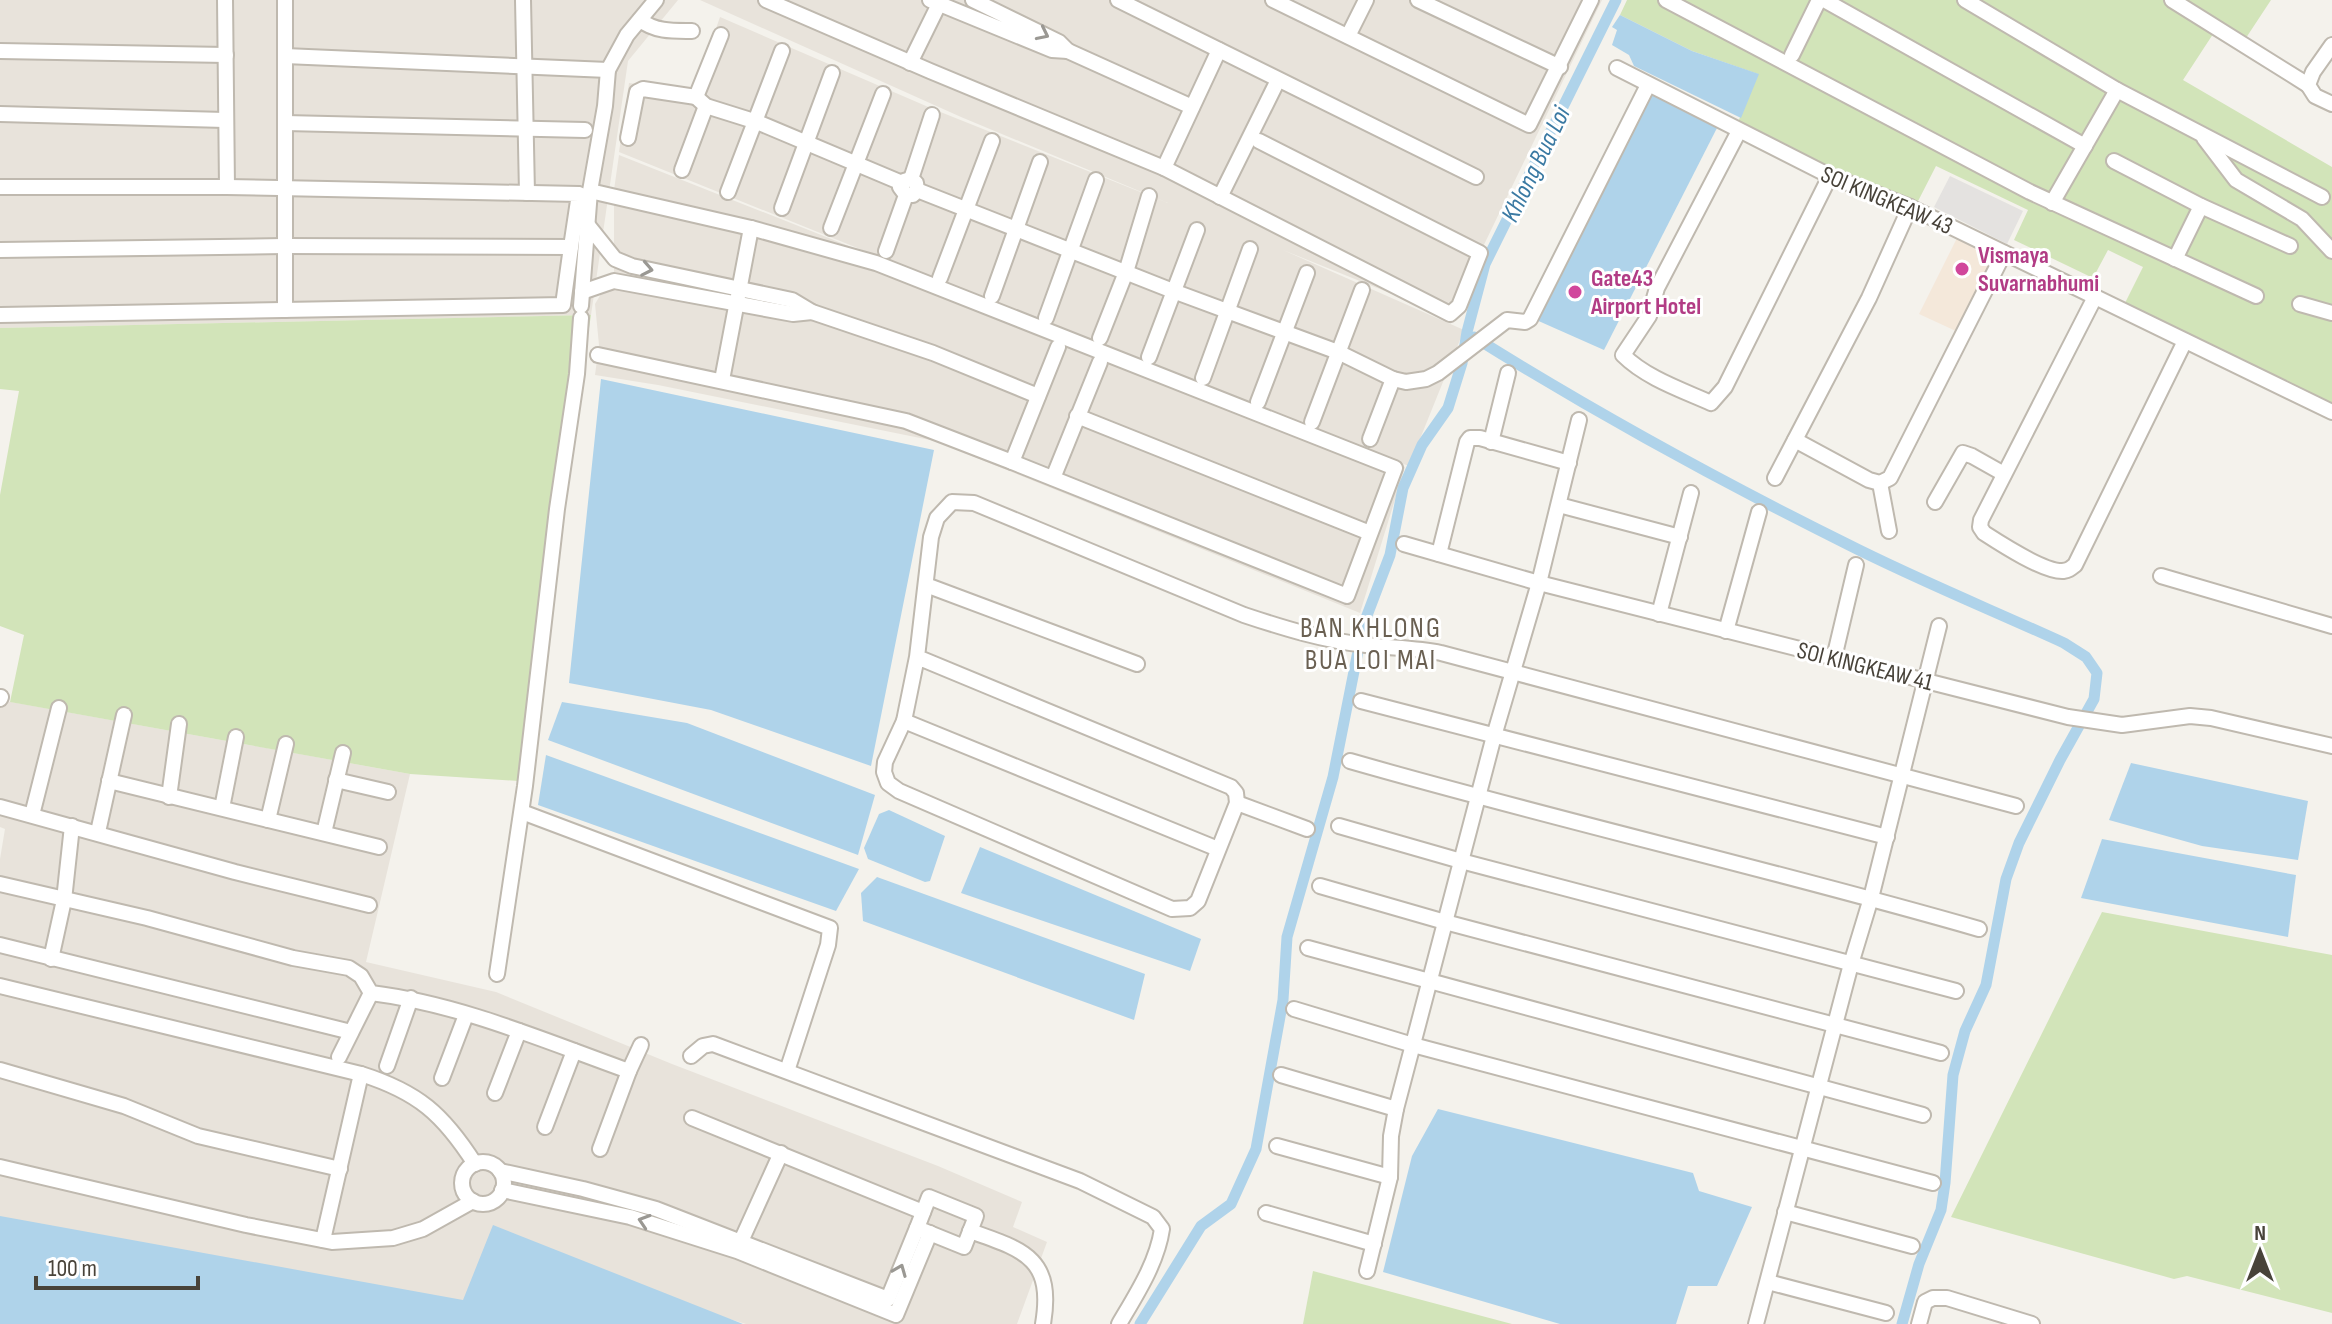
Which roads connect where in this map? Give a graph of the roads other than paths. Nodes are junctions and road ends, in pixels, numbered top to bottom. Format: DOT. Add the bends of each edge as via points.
graph roads {
  1 [pos="225,0"];
  2 [pos="285,0"];
  3 [pos="523,0"];
  4 [pos="656,0"];
  5 [pos="766,0"];
  6 [pos="973,0"];
  7 [pos="1118,0"];
  8 [pos="1273,0"];
  9 [pos="1366,0"];
  10 [pos="1418,0"];
  11 [pos="1666,0"];
  12 [pos="1825,0"];
  13 [pos="1965,0"];
  14 [pos="2172,0"];
  15 [pos="937,1"];
  16 [pos="1586,1"];
  17 [pos="640,20"];
  18 [pos="692,31"];
  19 [pos="721,35"];
  20 [pos="1348,36"];
  21 [pos="2332,45"];
  22 [pos="1219,50"];
  23 [pos="0,51"];
  24 [pos="782,51"];
  25 [pos="1068,51"];
  26 [pos="226,55"];
  27 [pos="1792,55"];
  28 [pos="285,56"];
  29 [pos="910,63"];
  30 [pos="522,64"];
  31 [pos="1560,67"];
  32 [pos="1617,68"];
  33 [pos="608,70"];
  34 [pos="832,73"];
  35 [pos="1278,80"];
  36 [pos="1648,85"];
  37 [pos="2308,85"];
  38 [pos="2117,90"];
  39 [pos="883,94"];
  40 [pos="701,102"];
  41 [pos="2332,104"];
  42 [pos="1192,107"];
  43 [pos="0,114"];
  44 [pos="932,115"];
  45 [pos="225,120"];
  46 [pos="757,122"];
  47 [pos="285,123"];
  48 [pos="524,129"];
  49 [pos="585,130"];
  50 [pos="1739,131"];
  51 [pos="2201,134"];
  52 [pos="628,138"];
  53 [pos="992,141"];
  54 [pos="1259,141"];
  55 [pos="806,143"];
  56 [pos="2085,146"];
  57 [pos="2114,161"];
  58 [pos="1040,162"];
  59 [pos="856,165"];
  60 [pos="1164,168"];
  61 [pos="682,170"];
  62 [pos="1830,176"];
  63 [pos="1476,177"];
  64 [pos="1096,180"];
  65 [pos="0,187"];
  66 [pos="227,187"];
  67 [pos="909,187"];
  68 [pos="284,188"];
  69 [pos="590,191"];
  70 [pos="728,192"];
  71 [pos="527,193"];
  72 [pos="1149,196"];
  73 [pos="1220,197"];
  74 [pos="2322,197"];
  75 [pos="2052,203"];
  76 [pos="2201,206"];
  77 [pos="1910,207"];
  78 [pos="782,208"];
  79 [pos="968,208"];
  80 [pos="587,224"];
  81 [pos="751,228"];
  82 [pos="831,228"];
  83 [pos="1016,229"];
  84 [pos="1197,230"];
  85 [pos="284,246"];
  86 [pos="2290,246"];
  87 [pos="571,247"];
  88 [pos="1250,249"];
  89 [pos="0,250"];
  90 [pos="886,251"];
  91 [pos="1071,251"];
  92 [pos="2332,251"];
  93 [pos="2004,253"];
  94 [pos="2175,259"];
  95 [pos="1126,272"];
  96 [pos="1307,273"];
  97 [pos="940,278"];
  98 [pos="1362,290"];
  99 [pos="1173,291"];
  100 [pos="737,294"];
  101 [pos="992,296"];
  102 [pos="2256,296"];
  103 [pos="2095,297"];
  104 [pos="2300,304"];
  105 [pos="581,305"];
  106 [pos="285,310"];
  107 [pos="1229,312"];
  108 [pos="2332,313"];
  109 [pos="0,315"];
  110 [pos="1046,318"];
  111 [pos="1284,332"];
  112 [pos="1100,338"];
  113 [pos="2185,341"];
  114 [pos="1058,347"];
  115 [pos="1338,352"];
  116 [pos="598,355"];
  117 [pos="1149,357"];
  118 [pos="1100,362"];
  119 [pos="1508,373"];
  120 [pos="1203,378"];
  121 [pos="1393,379"];
  122 [pos="722,380"];
  123 [pos="1038,396"];
  124 [pos="1258,402"];
  125 [pos="2332,412"];
  126 [pos="1077,416"];
  127 [pos="1579,420"];
  128 [pos="1312,422"];
  129 [pos="1370,439"];
  130 [pos="1795,440"];
  131 [pos="1491,442"];
  132 [pos="1012,462"];
  133 [pos="1569,463"];
  134 [pos="2004,474"];
  135 [pos="1053,478"];
  136 [pos="1775,478"];
  137 [pos="1880,483"];
  138 [pos="1691,493"];
  139 [pos="1935,502"];
  140 [pos="1559,505"];
  141 [pos="1759,512"];
  142 [pos="1889,531"];
  143 [pos="1370,533"];
  144 [pos="1680,537"];
  145 [pos="1404,544"];
  146 [pos="1439,554"];
  147 [pos="1856,565"];
  148 [pos="2161,576"];
  149 [pos="1539,583"];
  150 [pos="926,585"];
  151 [pos="1659,614"];
  152 [pos="1939,626"];
  153 [pos="2332,626"];
  154 [pos="1726,631"];
  155 [pos="917,657"];
  156 [pos="1834,658"];
  157 [pos="1137,664"];
  158 [pos="1513,673"];
  159 [pos="1926,682"];
  160 [pos="1361,701"];
  161 [pos="59,708"];
  162 [pos="124,715"];
  163 [pos="904,721"];
  164 [pos="179,724"];
  165 [pos="1494,736"];
  166 [pos="236,737"];
  167 [pos="286,744"];
  168 [pos="2332,746"];
  169 [pos="343,753"];
  170 [pos="1350,761"];
  171 [pos="1902,776"];
  172 [pos="336,780"];
  173 [pos="109,781"];
  174 [pos="388,792"];
  175 [pos="169,797"];
  176 [pos="1478,798"];
  177 [pos="1237,803"];
  178 [pos="2016,806"];
  179 [pos="0,807"];
  180 [pos="222,808"];
  181 [pos="522,812"];
  182 [pos="32,815"];
  183 [pos="268,820"];
  184 [pos="72,826"];
  185 [pos="1339,826"];
  186 [pos="1307,829"];
  187 [pos="98,832"];
  188 [pos="324,833"];
  189 [pos="1887,837"];
  190 [pos="379,847"];
  191 [pos="1218,849"];
  192 [pos="1461,861"];
  193 [pos="0,884"];
  194 [pos="1320,886"];
  195 [pos="1871,898"];
  196 [pos="64,900"];
  197 [pos="369,905"];
  198 [pos="1445,922"];
  199 [pos="1979,929"];
  200 [pos="0,945"];
  201 [pos="1308,948"];
  202 [pos="51,959"];
  203 [pos="1851,964"];
  204 [pos="497,974"];
  205 [pos="1428,983"];
  206 [pos="0,986"];
  207 [pos="1956,991"];
  208 [pos="371,993"];
  209 [pos="411,998"];
  210 [pos="1294,1009"];
  211 [pos="466,1015"];
  212 [pos="1835,1025"];
  213 [pos="519,1031"];
  214 [pos="351,1032"];
  215 [pos="641,1045"];
  216 [pos="1413,1045"];
  217 [pos="574,1051"];
  218 [pos="1941,1053"];
  219 [pos="691,1056"];
  220 [pos="339,1057"];
  221 [pos="387,1066"];
  222 [pos="0,1070"];
  223 [pos="629,1071"];
  224 [pos="787,1071"];
  225 [pos="361,1074"];
  226 [pos="1281,1075"];
  227 [pos="442,1078"];
  228 [pos="1820,1088"];
  229 [pos="495,1093"];
  230 [pos="1396,1109"];
  231 [pos="1923,1115"];
  232 [pos="692,1118"];
  233 [pos="545,1127"];
  234 [pos="1277,1146"];
  235 [pos="600,1149"];
  236 [pos="1803,1149"];
  237 [pos="781,1153"];
  238 [pos="475,1164"];
  239 [pos="0,1167"];
  240 [pos="340,1169"];
  241 [pos="500,1171"];
  242 [pos="1390,1177"];
  243 [pos="1933,1183"];
  244 [pos="502,1190"];
  245 [pos="473,1201"];
  246 [pos="923,1212"];
  247 [pos="1785,1212"];
  248 [pos="1266,1213"];
  249 [pos="923,1230"];
  250 [pos="970,1231"];
  251 [pos="323,1240"];
  252 [pos="1374,1244"];
  253 [pos="1912,1246"];
  254 [pos="739,1247"];
  255 [pos="1367,1271"];
  256 [pos="1768,1282"];
  257 [pos="1886,1313"];
  258 [pos="1043,1324"];
  259 [pos="1119,1324"];
  260 [pos="1756,1324"];
  261 [pos="1919,1324"];
  262 [pos="2032,1324"];
  1 -- 26 [label="street"];
  2 -- 28 [label="street"];
  3 -- 30 [label="street"];
  4 -- 17 [label="street"];
  5 -- 29 [label="street"];
  6 -- 25 [label="street, one-way"];
  7 -- 22 [label="street"];
  8 -- 20 [label="street"];
  9 -- 20 [label="street"];
  10 -- 31 [label="street"];
  11 -- 75 [label="street"];
  12 -- 27 [label="street"];
  12 -- 56 [label="street"];
  13 -- 38 [label="street"];
  14 -- 37 [label="street"];
  15 -- 25 [label="street" via="1052,50"];
  15 -- 29 [label="street"];
  16 -- 31 [label="street"];
  17 -- 18 [label="street" via="667,31"];
  17 -- 33 [label="street"];
  19 -- 40 [label="street"];
  20 -- 31 [label="street" via="1529,125"];
  21 -- 37 [label="street"];
  22 -- 35 [label="street"];
  22 -- 42 [label="street"];
  23 -- 26 [label="street"];
  24 -- 46 [label="street"];
  25 -- 42 [label="street"];
  26 -- 45 [label="street"];
  28 -- 30 [label="street"];
  28 -- 47 [label="street"];
  29 -- 60 [label="street"];
  30 -- 33 [label="street"];
  30 -- 48 [label="street"];
  32 -- 36 [label="street, SOI KINGKEAW 43"];
  33 -- 69 [label="street"];
  34 -- 55 [label="street"];
  35 -- 63 [label="street"];
  35 -- 73 [label="street"];
  36 -- 50 [label="street, SOI KINGKEAW 43"];
  36 -- 121 [label="street" via="1530,319 1504,323 1426,379"];
  37 -- 41 [label="street" via="2315,96"];
  38 -- 51 [label="street"];
  38 -- 56 [label="street"];
  39 -- 59 [label="street"];
  40 -- 46 [label="street"];
  40 -- 52 [label="street" via="640,89"];
  40 -- 61 [label="street"];
  42 -- 60 [label="street"];
  43 -- 45 [label="street"];
  44 -- 67 [label="street"];
  45 -- 66 [label="street"];
  46 -- 55 [label="street"];
  46 -- 70 [label="street"];
  47 -- 48 [label="street"];
  47 -- 68 [label="street"];
  48 -- 49 [label="street"];
  48 -- 71 [label="street"];
  50 -- 62 [label="street, SOI KINGKEAW 43"];
  50 -- 62 [label="street" via="1657,288 1649,316 1623,355 1652,375 1711,403 1725,387"];
  51 -- 74 [label="street"];
  51 -- 92 [label="street" via="2236,180 2302,219"];
  53 -- 79 [label="street"];
  54 -- 73 [label="street" via="1480,253 1459,306 1450,314"];
  55 -- 59 [label="street"];
  55 -- 78 [label="street"];
  56 -- 75 [label="street"];
  57 -- 76 [label="street"];
  58 -- 83 [label="street"];
  59 -- 67 [label="street"];
  59 -- 82 [label="street"];
  60 -- 73 [label="street"];
  62 -- 77 [label="street, SOI KINGKEAW 43"];
  64 -- 91 [label="street"];
  65 -- 66 [label="street"];
  66 -- 68 [label="street"];
  67 -- 79 [label="street"];
  67 -- 90 [label="street"];
  68 -- 71 [label="street"];
  68 -- 85 [label="street"];
  69 -- 80 [label="street"];
  69 -- 81 [label="street"];
  71 -- 87 [label="street" via="579,194"];
  72 -- 95 [label="street"];
  75 -- 94 [label="street"];
  76 -- 86 [label="street"];
  76 -- 94 [label="street"];
  77 -- 93 [label="street, SOI KINGKEAW 43"];
  77 -- 130 [label="street"];
  79 -- 83 [label="street"];
  79 -- 97 [label="street"];
  80 -- 100 [label="street, one-way" via="615,259"];
  80 -- 105 [label="street"];
  81 -- 100 [label="street"];
  81 -- 143 [label="street" via="876,263 1395,468"];
  83 -- 91 [label="street"];
  83 -- 101 [label="street"];
  84 -- 99 [label="street"];
  85 -- 87 [label="street"];
  85 -- 89 [label="street"];
  85 -- 106 [label="street"];
  87 -- 106 [label="street" via="563,305"];
  88 -- 107 [label="street"];
  91 -- 95 [label="street"];
  91 -- 110 [label="street"];
  93 -- 103 [label="street, SOI KINGKEAW 43"];
  93 -- 137 [label="street" via="1890,478"];
  94 -- 102 [label="street"];
  95 -- 99 [label="street"];
  95 -- 112 [label="street"];
  96 -- 111 [label="street"];
  98 -- 115 [label="street"];
  99 -- 107 [label="street"];
  99 -- 117 [label="street"];
  100 -- 105 [label="street" via="614,281"];
  100 -- 122 [label="street"];
  100 -- 123 [label="street" via="792,300"];
  103 -- 113 [label="street, SOI KINGKEAW 43"];
  103 -- 134 [label="street"];
  104 -- 108 [label="street"];
  105 -- 181 [label="street" via="577,374"];
  106 -- 109 [label="street"];
  107 -- 111 [label="street"];
  107 -- 120 [label="street"];
  111 -- 115 [label="street"];
  111 -- 124 [label="street"];
  113 -- 125 [label="street, SOI KINGKEAW 43"];
  113 -- 134 [label="street" via="2070,569 2054,569 1984,533 1981,520"];
  114 -- 123 [label="street"];
  115 -- 121 [label="street"];
  115 -- 128 [label="street"];
  116 -- 122 [label="street"];
  118 -- 126 [label="street"];
  119 -- 131 [label="street"];
  121 -- 129 [label="street"];
  122 -- 132 [label="street" via="906,421"];
  123 -- 132 [label="street"];
  126 -- 135 [label="street"];
  126 -- 143 [label="street"];
  127 -- 133 [label="street"];
  130 -- 136 [label="street"];
  130 -- 137 [label="street"];
  131 -- 133 [label="street"];
  131 -- 146 [label="street" via="1474,437 1467,442"];
  132 -- 135 [label="street"];
  133 -- 140 [label="street"];
  134 -- 139 [label="street" via="1963,453"];
  135 -- 143 [label="street" via="1347,596"];
  137 -- 142 [label="street"];
  138 -- 144 [label="street"];
  140 -- 144 [label="street"];
  140 -- 149 [label="street"];
  141 -- 154 [label="street"];
  144 -- 151 [label="street"];
  145 -- 146 [label="street, SOI KINGKEAW 41"];
  146 -- 149 [label="street, SOI KINGKEAW 41"];
  147 -- 156 [label="street"];
  148 -- 153 [label="street"];
  149 -- 151 [label="street, SOI KINGKEAW 41"];
  149 -- 158 [label="street"];
  150 -- 155 [label="street"];
  150 -- 157 [label="street"];
  150 -- 158 [label="street" via="927,553 937,518 945,506 964,501 1290,630 1364,645 1429,650"];
  151 -- 154 [label="street, SOI KINGKEAW 41"];
  152 -- 159 [label="street"];
  154 -- 156 [label="street, SOI KINGKEAW 41"];
  155 -- 163 [label="street"];
  155 -- 177 [label="street" via="1231,787"];
  156 -- 159 [label="street, SOI KINGKEAW 41"];
  158 -- 165 [label="street"];
  158 -- 171 [label="street"];
  159 -- 168 [label="street, SOI KINGKEAW 41" via="2099,723 2201,717"];
  159 -- 171 [label="street"];
  160 -- 165 [label="street"];
  161 -- 182 [label="street"];
  162 -- 173 [label="street"];
  163 -- 191 [label="street"];
  163 -- 191 [label="street" via="884,772 899,791 1172,909 1190,908 1198,901"];
  164 -- 175 [label="street"];
  165 -- 176 [label="street"];
  165 -- 189 [label="street"];
  166 -- 180 [label="street"];
  167 -- 183 [label="street"];
  169 -- 172 [label="street"];
  170 -- 176 [label="street"];
  171 -- 178 [label="street"];
  171 -- 189 [label="street"];
  172 -- 174 [label="street"];
  172 -- 188 [label="street"];
  173 -- 175 [label="street"];
  173 -- 187 [label="street"];
  175 -- 180 [label="street"];
  176 -- 192 [label="street"];
  176 -- 195 [label="street"];
  177 -- 186 [label="street"];
  177 -- 191 [label="street"];
  179 -- 182 [label="street"];
  180 -- 183 [label="street"];
  181 -- 204 [label="street"];
  181 -- 224 [label="street" via="830,928"];
  182 -- 184 [label="street"];
  183 -- 188 [label="street"];
  184 -- 187 [label="street"];
  184 -- 196 [label="street"];
  185 -- 192 [label="street"];
  187 -- 197 [label="street"];
  188 -- 190 [label="street"];
  189 -- 195 [label="street"];
  192 -- 198 [label="street"];
  192 -- 203 [label="street"];
  193 -- 196 [label="street"];
  194 -- 198 [label="street"];
  195 -- 199 [label="street"];
  195 -- 203 [label="street"];
  196 -- 202 [label="street"];
  196 -- 208 [label="street" via="349,968"];
  198 -- 205 [label="street"];
  198 -- 212 [label="street"];
  200 -- 202 [label="street"];
  201 -- 205 [label="street"];
  202 -- 214 [label="street"];
  203 -- 207 [label="street"];
  203 -- 212 [label="street"];
  205 -- 216 [label="street"];
  205 -- 228 [label="street"];
  206 -- 225 [label="street"];
  208 -- 209 [label="street"];
  208 -- 214 [label="street"];
  209 -- 211 [label="street"];
  209 -- 221 [label="street"];
  210 -- 216 [label="street"];
  211 -- 213 [label="street"];
  211 -- 227 [label="street"];
  212 -- 218 [label="street"];
  212 -- 228 [label="street"];
  213 -- 217 [label="street"];
  213 -- 229 [label="street"];
  214 -- 220 [label="street"];
  215 -- 223 [label="street"];
  216 -- 230 [label="street"];
  216 -- 236 [label="street"];
  217 -- 223 [label="street"];
  217 -- 233 [label="street"];
  219 -- 224 [label="street" via="713,1044"];
  222 -- 240 [label="street" via="124,1106 198,1136"];
  223 -- 235 [label="street"];
  224 -- 259 [label="street" via="1080,1181 1153,1217 1162,1229 1160,1243"];
  225 -- 238 [label="street" via="395,1085 435,1112"];
  225 -- 240 [label="street"];
  226 -- 230 [label="street"];
  228 -- 231 [label="street"];
  228 -- 236 [label="street"];
  230 -- 242 [label="street"];
  232 -- 237 [label="street"];
  234 -- 242 [label="street"];
  236 -- 243 [label="street"];
  236 -- 247 [label="street"];
  237 -- 246 [label="street"];
  237 -- 254 [label="street"];
  238 -- 241 [label="street" via="489,1163"];
  238 -- 245 [label="street" via="465,1172 462,1185"];
  239 -- 251 [label="street"];
  240 -- 251 [label="street"];
  241 -- 244 [label="street"];
  241 -- 254 [label="street" via="656,1209"];
  242 -- 252 [label="street"];
  244 -- 245 [label="street" via="494,1201"];
  254 -- 244 [label="street, one-way"];
  245 -- 251 [label="street" via="423,1229 393,1238"];
  246 -- 249 [label="street"];
  246 -- 250 [label="street" via="929,1197 976,1216"];
  247 -- 253 [label="street"];
  247 -- 256 [label="street"];
  248 -- 252 [label="street"];
  249 -- 250 [label="street" via="964,1247"];
  249 -- 254 [label="street" via="896,1315 879,1302"];
  250 -- 258 [label="street" via="1029,1257 1043,1277"];
  252 -- 255 [label="street"];
  256 -- 257 [label="street"];
  256 -- 260 [label="street"];
  261 -- 262 [label="street" via="1925,1302 1936,1297"];
}
